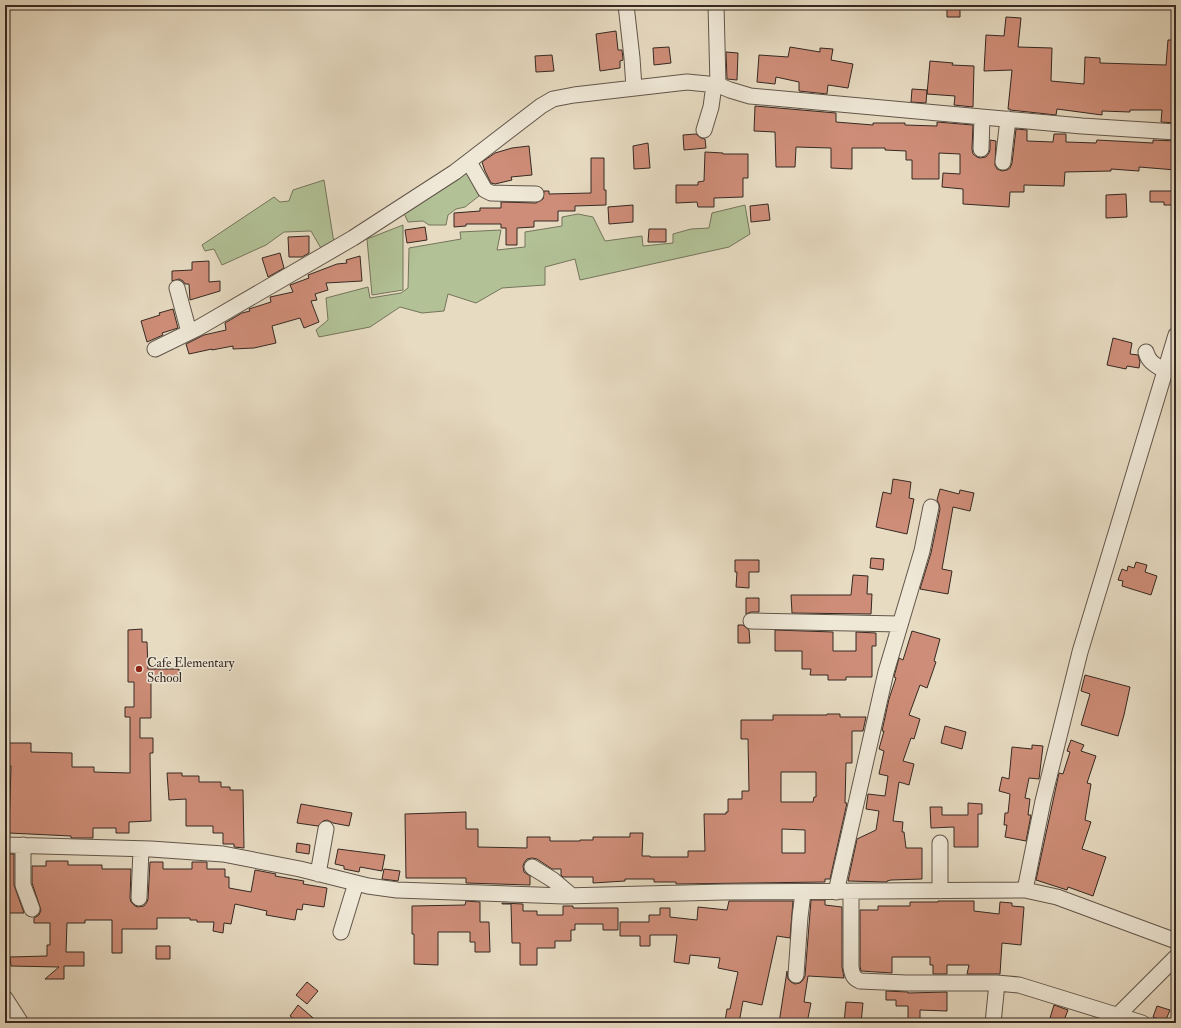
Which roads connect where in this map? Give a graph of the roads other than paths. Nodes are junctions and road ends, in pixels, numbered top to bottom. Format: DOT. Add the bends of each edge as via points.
graph roads {
  1 [pos="626,5"];
  2 [pos="716,5"];
  3 [pos="716,85"];
  4 [pos="634,88"];
  5 [pos="982,117"];
  6 [pos="1008,119"];
  7 [pos="704,130"];
  8 [pos="1176,132"];
  9 [pos="981,149"];
  10 [pos="469,162"];
  11 [pos="1003,162"];
  12 [pos="536,194"];
  13 [pos="177,288"];
  14 [pos="189,332"];
  15 [pos="1176,335"];
  16 [pos="155,349"];
  17 [pos="1146,352"];
  18 [pos="1165,371"];
  19 [pos="931,507"];
  20 [pos="751,621"];
  21 [pos="900,624"];
  22 [pos="326,829"];
  23 [pos="940,843"];
  24 [pos="5,845"];
  25 [pos="23,845"];
  26 [pos="141,849"];
  27 [pos="532,867"];
  28 [pos="318,874"];
  29 [pos="356,883"];
  30 [pos="1025,890"];
  31 [pos="940,891"];
  32 [pos="803,892"];
  33 [pos="842,892"];
  34 [pos="572,896"];
  35 [pos="139,898"];
  36 [pos="32,909"];
  37 [pos="840,910"];
  38 [pos="341,932"];
  39 [pos="1176,941"];
  40 [pos="1176,957"];
  41 [pos="796,975"];
  42 [pos="997,983"];
  43 [pos="5,998"];
  44 [pos="1118,1015"];
  45 [pos="21,1023"];
  46 [pos="993,1023"];
  47 [pos="1141,1023"];
  1 -- 4 [label="street"];
  2 -- 3 [label="street"];
  3 -- 4 [label="street" via="687,82"];
  3 -- 5 [label="street" via="750,96"];
  3 -- 7 [label="street"];
  4 -- 10 [label="street" via="553,99"];
  5 -- 6 [label="street"];
  5 -- 9 [label="street"];
  6 -- 8 [label="street"];
  6 -- 11 [label="street"];
  10 -- 12 [label="street" via="484,190 488,192"];
  10 -- 14 [label="street" via="353,238"];
  13 -- 14 [label="street"];
  14 -- 16 [label="street"];
  15 -- 18 [label="street"];
  17 -- 18 [label="street" via="1152,364"];
  18 -- 30 [label="street" via="1080,652 1043,801"];
  19 -- 21 [label="street" via="922,552"];
  20 -- 21 [label="street"];
  21 -- 33 [label="street" via="886,672"];
  22 -- 28 [label="street"];
  23 -- 31 [label="street"];
  24 -- 25 [label="street"];
  25 -- 26 [label="street"];
  25 -- 36 [label="street" via="23,885"];
  26 -- 28 [label="street" via="223,854"];
  26 -- 35 [label="street"];
  27 -- 34 [label="street"];
  28 -- 29 [label="street"];
  29 -- 34 [label="street" via="397,890"];
  29 -- 38 [label="street"];
  30 -- 31 [label="street"];
  30 -- 39 [label="street" via="1057,898"];
  31 -- 33 [label="street"];
  32 -- 33 [label="street"];
  32 -- 34 [label="street"];
  32 -- 41 [label="street"];
  33 -- 37 [label="street"];
  33 -- 42 [label="street" via="850,967 852,974 860,981"];
  40 -- 44 [label="street"];
  42 -- 44 [label="street" via="1019,985"];
  42 -- 46 [label="street"];
  43 -- 45 [label="street"];
  44 -- 47 [label="street"];
}
